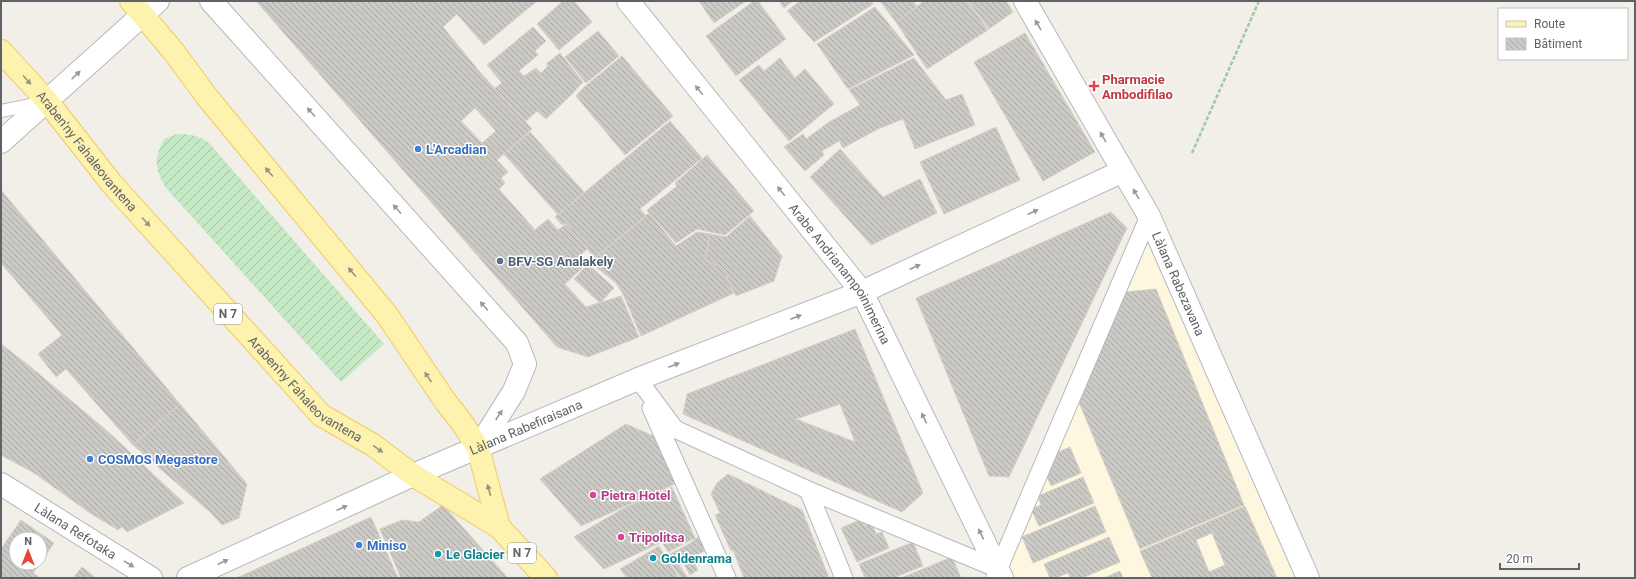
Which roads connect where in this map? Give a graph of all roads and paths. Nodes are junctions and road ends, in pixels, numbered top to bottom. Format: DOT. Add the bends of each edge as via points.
graph roads {
  1 [pos="211,1"];
  2 [pos="1025,1"];
  3 [pos="1258,1"];
  4 [pos="630,2"];
  5 [pos="144,5"];
  6 [pos="1,51"];
  7 [pos="47,101"];
  8 [pos="1,111"];
  9 [pos="1,142"];
  10 [pos="1192,153"];
  11 [pos="1123,171"];
  12 [pos="1149,216"];
  13 [pos="862,292"];
  14 [pos="638,379"];
  15 [pos="478,448"];
  16 [pos="413,475"];
  17 [pos="1,484"];
  18 [pos="808,490"];
  19 [pos="499,527"];
  20 [pos="998,575"];
  21 [pos="151,578"];
  22 [pos="188,578"];
  23 [pos="546,578"];
  24 [pos="727,578"];
  25 [pos="844,578"];
  26 [pos="1308,578"];
  15 -- 1 [label="street, one-way" via="514,391 525,364 517,343"];
  11 -- 2 [label="street, Làlana Rabezavana, one-way"];
  3 -- 10 [label="path"];
  13 -- 4 [label="street, Arabe Andrianampoinimerina, one-way"];
  7 -- 5 [label="street, one-way"];
  15 -- 5 [label="main road, Araben'ny Fahaleovantena / N 7, one-way" via="387,315 207,98"];
  6 -- 7 [label="main road, Araben'ny Fahaleovantena / N 7, one-way"];
  7 -- 8 [label="lane"];
  7 -- 9 [label="street"];
  7 -- 16 [label="main road, Araben'ny Fahaleovantena / N 7, one-way" via="112,184 321,415 373,445"];
  12 -- 11 [label="street, Làlana Rabezavana, one-way"];
  13 -- 11 [label="street, Làlana Rabefiraisana, one-way"];
  12 -- 20 [label="street"];
  12 -- 26 [label="street, Làlana Rabezavana"];
  14 -- 13 [label="street, Làlana Rabefiraisana, one-way"];
  20 -- 13 [label="street, Arabe Andrianampoinimerina, one-way"];
  14 -- 15 [label="street, Làlana Rabefiraisana"];
  14 -- 18 [label="street" via="675,429"];
  14 -- 24 [label="street"];
  15 -- 16 [label="street, Làlana Rabefiraisana"];
  19 -- 15 [label="main road, Araben'ny Fahaleovantena / N 7, one-way"];
  16 -- 19 [label="main road, Araben'ny Fahaleovantena / N 7"];
  22 -- 16 [label="street, Làlana Rabefiraisana, one-way"];
  17 -- 21 [label="street, Làlana Refotaka, one-way"];
  18 -- 20 [label="street"];
  18 -- 25 [label="street"];
  19 -- 23 [label="main road, Araben'ny Fahaleovantena / N 7"];
}
